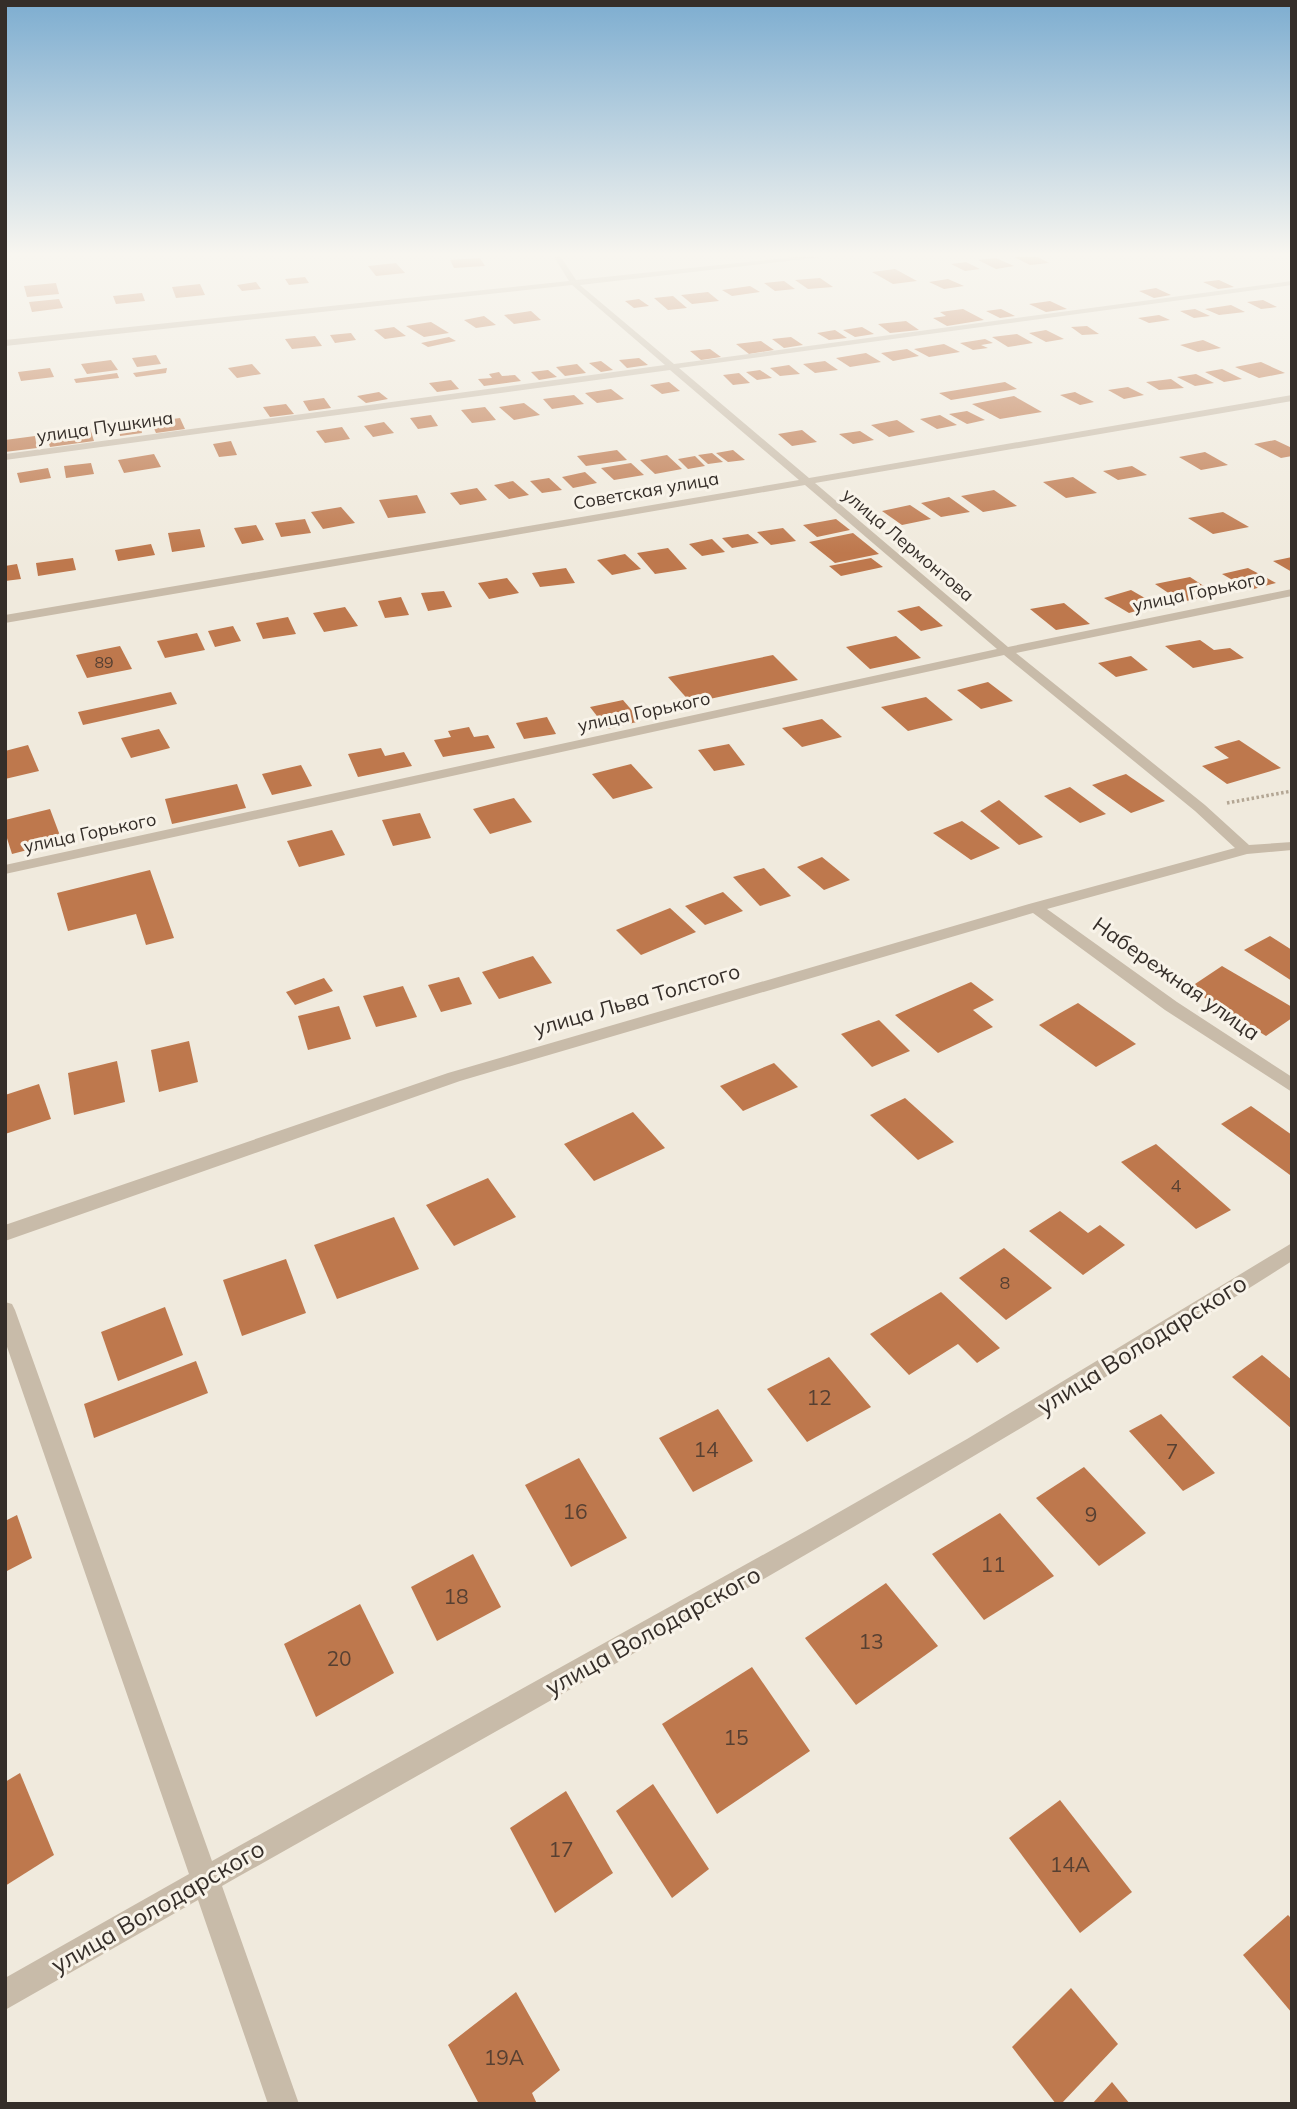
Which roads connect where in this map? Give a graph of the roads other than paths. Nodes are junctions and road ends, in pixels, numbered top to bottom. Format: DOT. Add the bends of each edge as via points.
graph roads {
  1 [pos="658,355"];
  2 [pos="757,355"];
  3 [pos="671,367"];
  4 [pos="1292,398"];
  5 [pos="5,457"];
  6 [pos="806,482"];
  7 [pos="1292,592"];
  8 [pos="5,619"];
  9 [pos="1006,651"];
  10 [pos="1292,846"];
  11 [pos="1245,850"];
  12 [pos="5,870"];
  13 [pos="1035,907"];
  14 [pos="1292,1086"];
  15 [pos="5,1233"];
  16 [pos="1292,1251"];
  17 [pos="5,1310"];
  18 [pos="205,1878"];
  19 [pos="5,1995"];
  20 [pos="284,2104"];
  1 -- 3 [label="street, улица Лермонтова"];
  2 -- 3 [label="street, улица Пушкина"];
  3 -- 5 [label="street, улица Пушкина"];
  3 -- 6 [label="street, улица Лермонтова"];
  4 -- 6 [label="street, Советская улица"];
  6 -- 8 [label="street, Советская улица"];
  6 -- 9 [label="street, улица Лермонтова"];
  7 -- 9 [label="street, улица Горького"];
  9 -- 11 [label="street, улица Лермонтова"];
  9 -- 12 [label="street, улица Горького"];
  10 -- 11 [label="street, улица Льва Толстого"];
  11 -- 13 [label="street, улица Льва Толстого"];
  13 -- 14 [label="street, Набережная улица" via="1171,1006"];
  13 -- 15 [label="street, улица Льва Толстого" via="454,1077"];
  16 -- 18 [label="street, улица Володарского" via="1019,1420 638,1641"];
  17 -- 18 [label="street"];
  18 -- 19 [label="street, улица Володарского"];
  18 -- 20 [label="street"];
}
